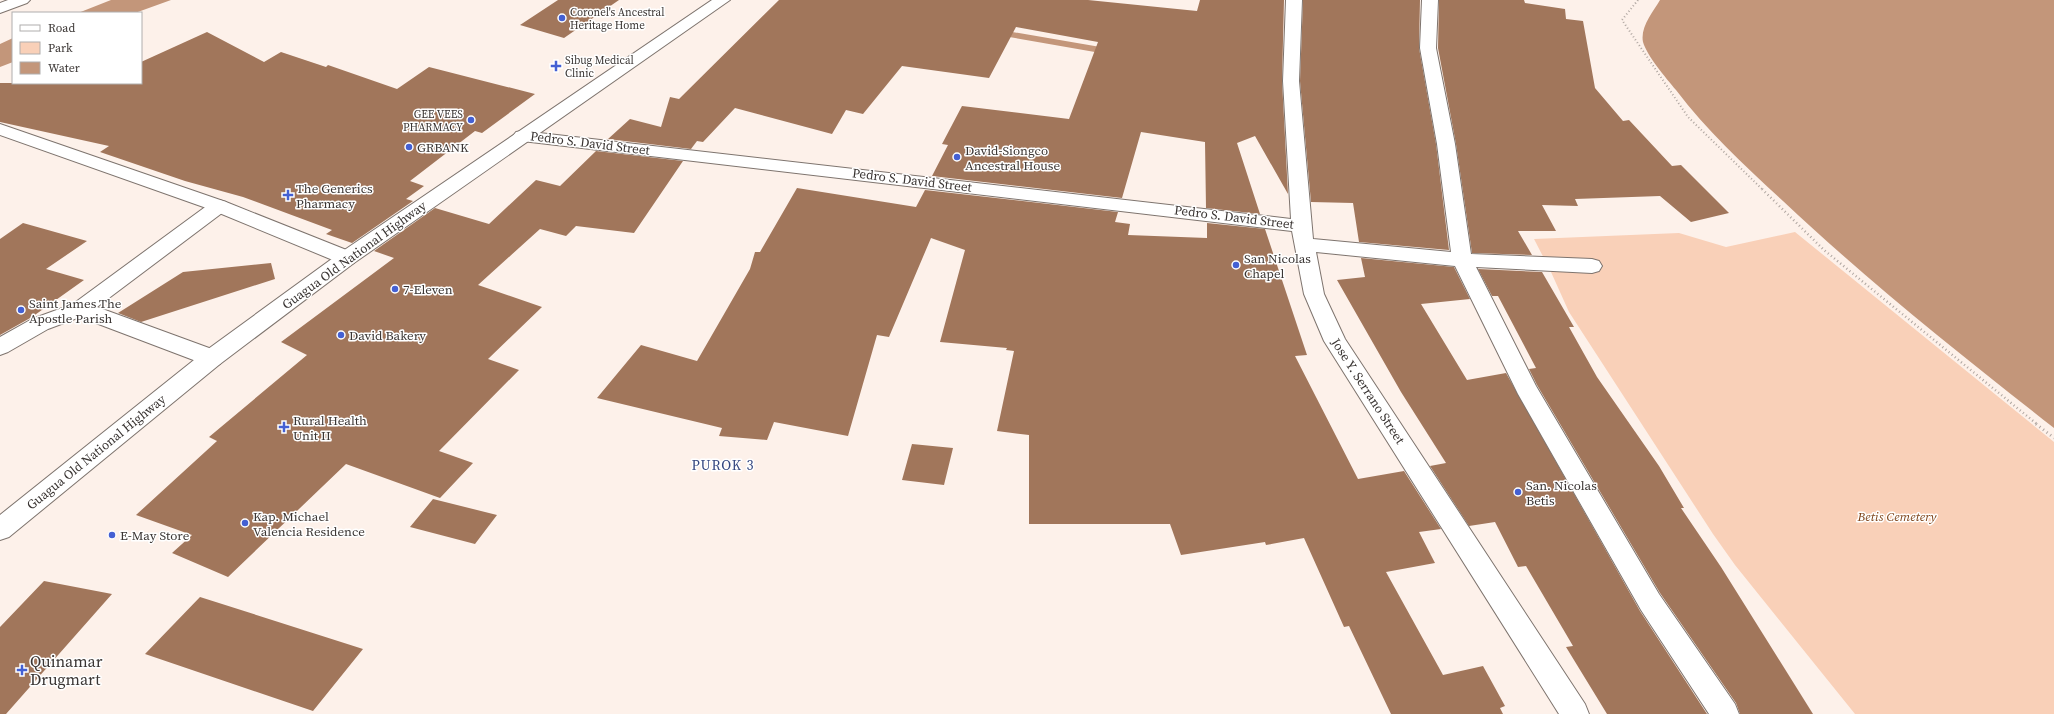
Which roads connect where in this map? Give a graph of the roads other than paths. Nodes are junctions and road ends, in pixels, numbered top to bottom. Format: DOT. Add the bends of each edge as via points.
graph roads {
  1 [pos="22,0"];
  2 [pos="722,0"];
  3 [pos="1294,0"];
  4 [pos="1430,0"];
  5 [pos="0,8"];
  6 [pos="0,129"];
  7 [pos="522,136"];
  8 [pos="219,206"];
  9 [pos="1302,235"];
  10 [pos="347,258"];
  11 [pos="1462,260"];
  12 [pos="1592,266"];
  13 [pos="80,309"];
  14 [pos="0,348"];
  15 [pos="212,358"];
  16 [pos="0,530"];
  17 [pos="1575,714"];
  18 [pos="1725,714"];
  1 -- 5 [label="street"];
  2 -- 7 [label="street, Guagua Old National Highway"];
  3 -- 9 [label="street, Jose Y. Serrano Street" via="1291,81"];
  4 -- 11 [label="street" via="1428,48 1446,144"];
  6 -- 8 [label="street"];
  7 -- 9 [label="street, Pedro S. David Street"];
  7 -- 10 [label="street, Guagua Old National Highway"];
  8 -- 10 [label="street"];
  8 -- 13 [label="street"];
  9 -- 11 [label="street, Pedro S. David Street"];
  9 -- 17 [label="street, Jose Y. Serrano Street" via="1314,294 1334,341 1392,427"];
  10 -- 15 [label="street, Guagua Old National Highway"];
  11 -- 12 [label="street, Pedro S. David Street"];
  11 -- 18 [label="street" via="1526,388 1650,602"];
  13 -- 14 [label="street" via="40,324"];
  13 -- 15 [label="street"];
  15 -- 16 [label="street, Guagua Old National Highway"];
}
